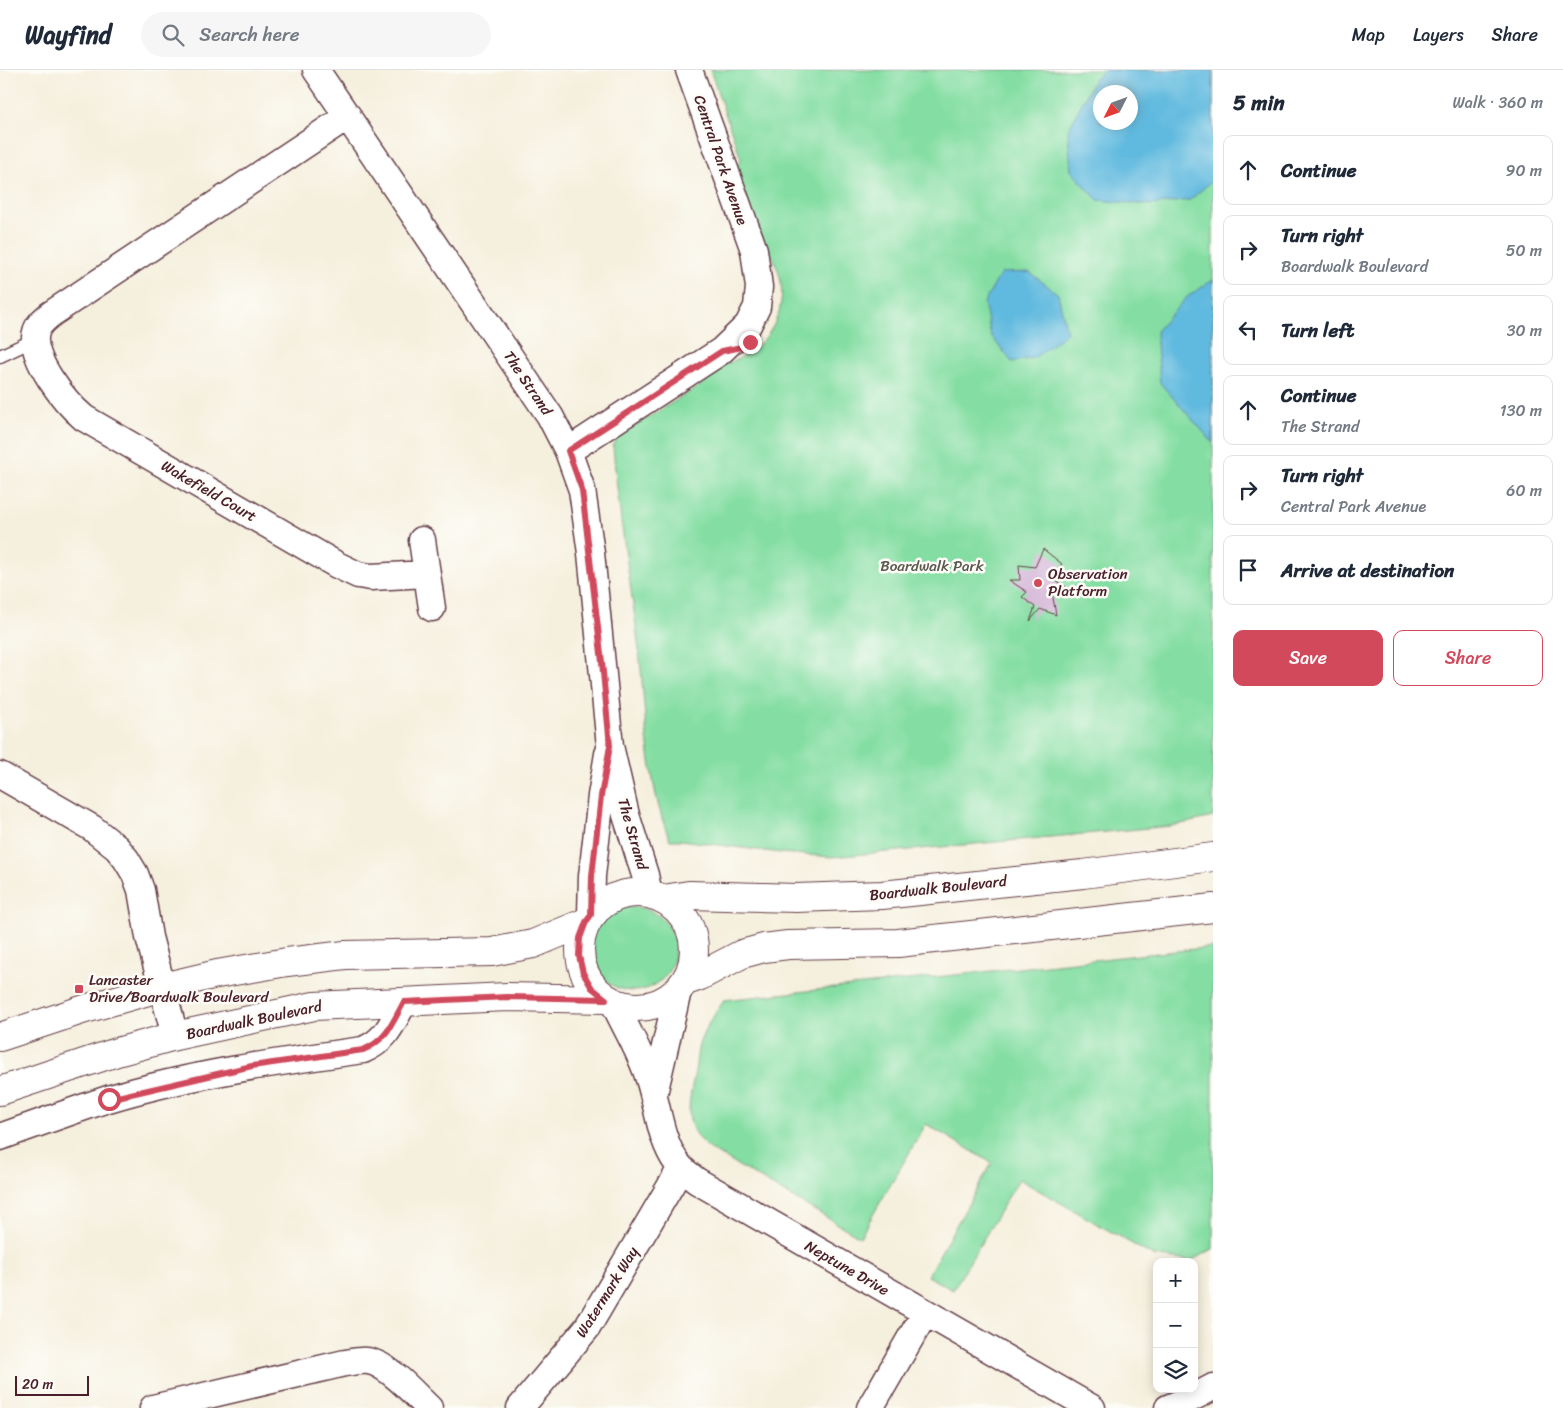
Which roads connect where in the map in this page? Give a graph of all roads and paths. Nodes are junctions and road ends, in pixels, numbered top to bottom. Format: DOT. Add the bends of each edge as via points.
graph roads {
  1 [pos="316,70"];
  2 [pos="690,70"];
  3 [pos="348,116"];
  4 [pos="34,340"];
  5 [pos="0,356"];
  6 [pos="568,451"];
  7 [pos="422,540"];
  8 [pos="426,574"];
  9 [pos="432,608"];
  10 [pos="610,746"];
  11 [pos="0,775"];
  12 [pos="1213,857"];
  13 [pos="656,896"];
  14 [pos="1213,908"];
  15 [pos="588,918"];
  16 [pos="682,986"];
  17 [pos="162,987"];
  18 [pos="610,1001"];
  19 [pos="404,1002"];
  20 [pos="3,1033"];
  21 [pos="175,1036"];
  22 [pos="0,1091"];
  23 [pos="654,1094"];
  24 [pos="0,1138"];
  25 [pos="681,1168"];
  26 [pos="925,1313"];
  27 [pos="1213,1387"];
  28 [pos="1095,1406"];
  29 [pos="152,1408"];
  30 [pos="429,1408"];
  31 [pos="520,1408"];
  32 [pos="870,1408"];
  33 [pos="1168,1408"];
  1 -- 3 [label="street, The Strand"];
  2 -- 6 [label="street, Central Park Avenue" via="754,250 770,269 774,308 765,326 750,342 722,351"];
  3 -- 4 [label="street" via="51,314 37,328"];
  3 -- 6 [label="street, The Strand" via="550,416"];
  4 -- 5 [label="lane"];
  4 -- 8 [label="street, Wakefield Court" via="43,366 68,403 84,418 350,572 383,578"];
  6 -- 10 [label="street, The Strand" via="582,490 587,525"];
  7 -- 8 [label="street"];
  8 -- 9 [label="street"];
  10 -- 13 [label="street, The Strand" via="626,815 645,875"];
  10 -- 15 [label="street, The Strand" via="601,796"];
  11 -- 17 [label="street" via="92,828 126,859 141,890"];
  12 -- 13 [label="main road, Boardwalk Boulevard" via="882,895 796,898"];
  13 -- 15 [label="main road" via="633,892 617,896 602,904"];
  13 -- 16 [label="main road" via="678,910 689,926 694,944 693,963"];
  14 -- 16 [label="main road" via="898,942 764,948 742,954"];
  15 -- 17 [label="main road" via="533,944 517,948 492,952 345,955 217,974"];
  15 -- 18 [label="main road" via="580,938 579,956 583,973 592,988"];
  16 -- 18 [label="main road" via="664,1001 648,1007 630,1008"];
  16 -- 23 [label="street, Neptune Drive"];
  17 -- 20 [label="main road"];
  17 -- 21 [label="street"];
  18 -- 19 [label="main road, Boardwalk Boulevard" via="507,997"];
  18 -- 23 [label="street, Neptune Drive" via="641,1058"];
  19 -- 21 [label="main road, Boardwalk Boulevard" via="314,1006"];
  19 -- 24 [label="street" via="385,1035 375,1045 363,1050 194,1078 109,1099"];
  21 -- 22 [label="main road, Boardwalk Boulevard"];
  23 -- 25 [label="street, Neptune Drive" via="668,1145"];
  25 -- 26 [label="street, Neptune Drive" via="696,1181"];
  25 -- 31 [label="street, Watermark Way" via="587,1328"];
  26 -- 28 [label="street, Neptune Drive"];
  26 -- 32 [label="street"];
  27 -- 33 [label="street"];
  29 -- 30 [label="street" via="345,1363 368,1361 387,1370"];
}
